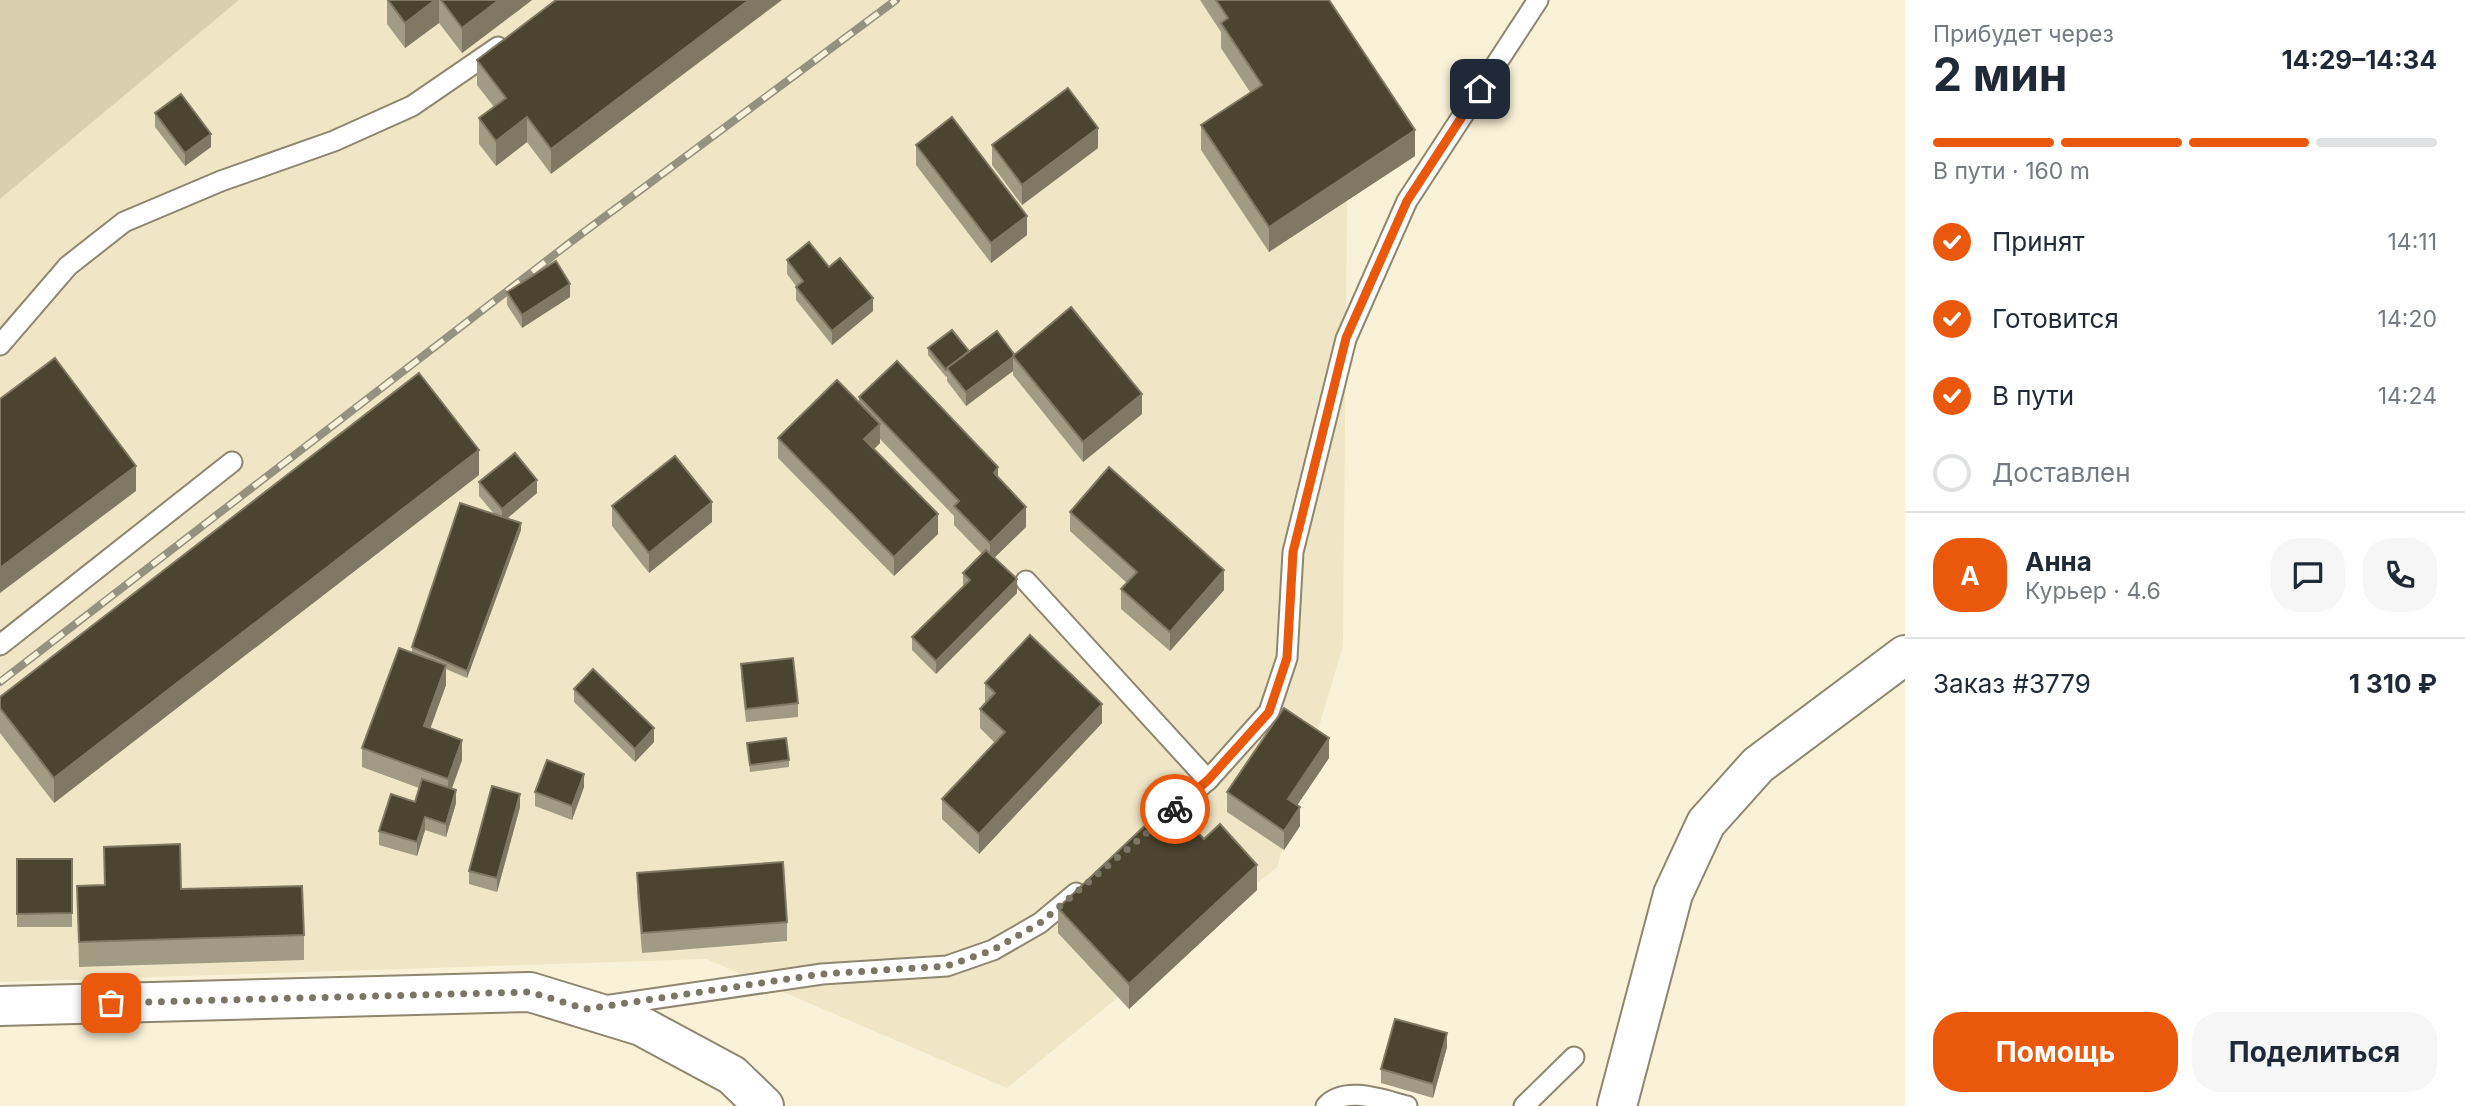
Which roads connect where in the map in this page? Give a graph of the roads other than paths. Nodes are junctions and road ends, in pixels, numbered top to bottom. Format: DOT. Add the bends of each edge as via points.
graph roads {
  1 [pos="1538,0"];
  2 [pos="510,39"];
  3 [pos="0,345"];
  4 [pos="232,462"];
  5 [pos="1026,581"];
  6 [pos="0,645"];
  7 [pos="1905,654"];
  8 [pos="1208,780"];
  9 [pos="1145,834"];
  10 [pos="1092,879"];
  11 [pos="0,1006"];
  12 [pos="586,1009"];
  13 [pos="1574,1057"];
  14 [pos="764,1106"];
  15 [pos="1326,1106"];
  16 [pos="1407,1106"];
  17 [pos="1524,1106"];
  18 [pos="1617,1106"];
  1 -- 8 [label="lane" via="1407,201 1346,338 1293,552 1287,658 1269,712"];
  2 -- 3 [label="lane" via="412,106 124,222 68,266"];
  4 -- 6 [label="lane"];
  5 -- 8 [label="lane"];
  7 -- 18 [label="main road" via="1758,765 1706,823 1673,894"];
  8 -- 9 [label="lane"];
  10 -- 12 [label="lane" via="1040,923 993,950 947,966 822,974"];
  11 -- 12 [label="main road" via="530,992"];
  12 -- 14 [label="main road" via="641,1026 732,1075"];
  13 -- 17 [label="lane"];
  15 -- 16 [label="lane" via="1332,1100 1361,1095"];
}
